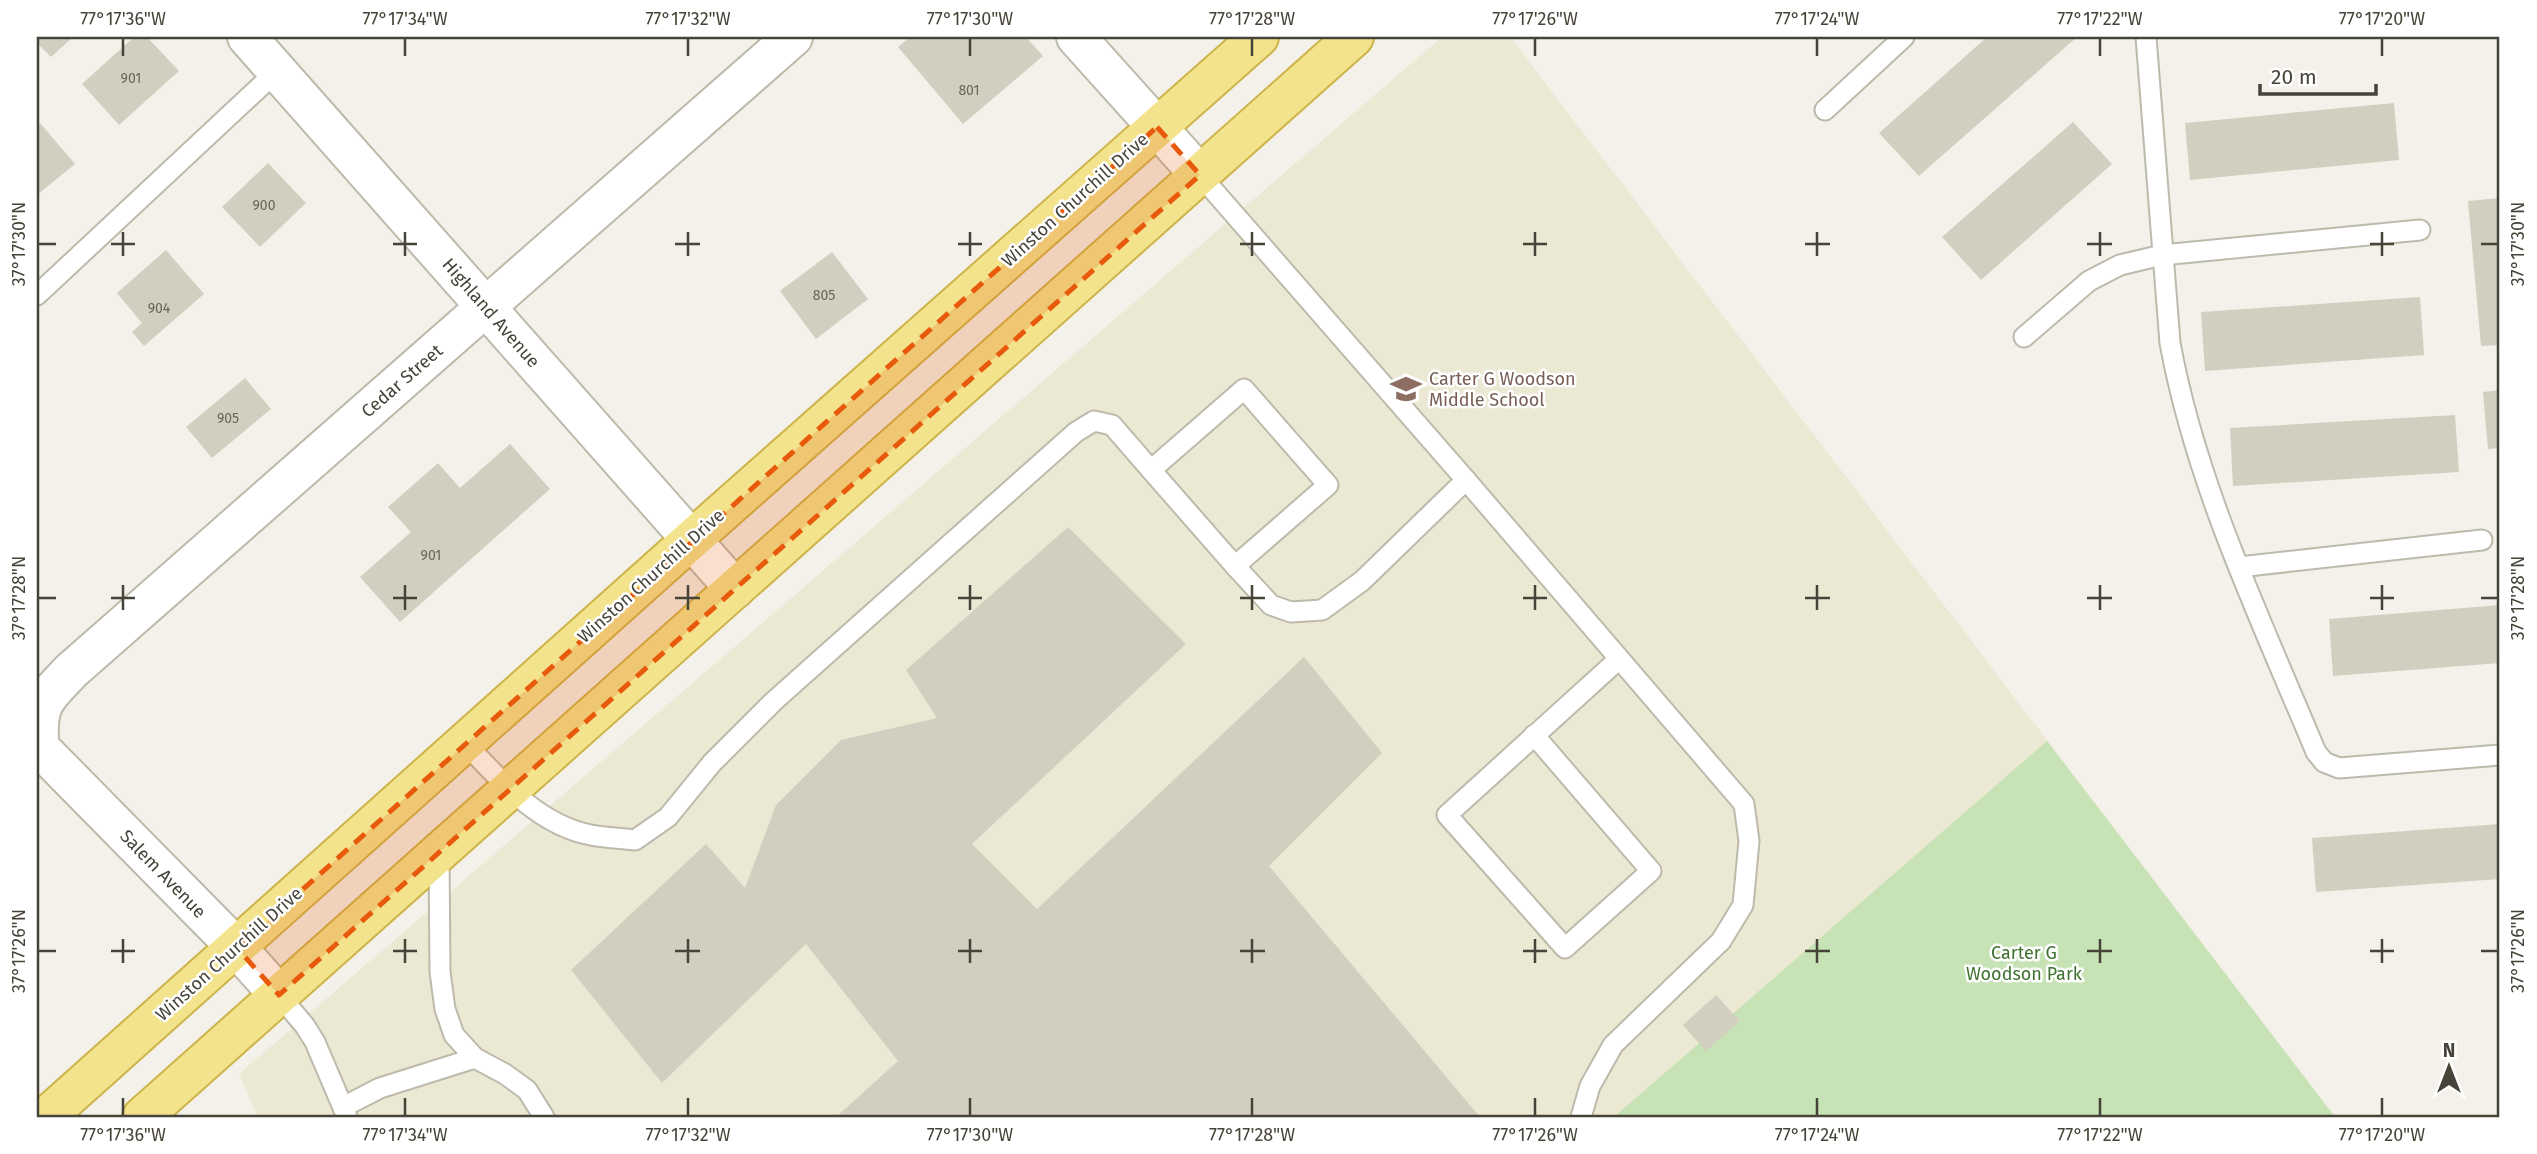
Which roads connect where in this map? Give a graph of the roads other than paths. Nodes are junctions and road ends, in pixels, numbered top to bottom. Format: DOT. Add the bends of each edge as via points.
graph roads {
  1 [pos="247,37"];
  2 [pos="793,37"];
  3 [pos="1076,37"];
  4 [pos="1259,37"];
  5 [pos="1354,37"];
  6 [pos="1903,37"];
  7 [pos="2146,37"];
  8 [pos="278,71"];
  9 [pos="1825,110"];
  10 [pos="1157,127"];
  11 [pos="1200,174"];
  12 [pos="2420,230"];
  13 [pos="2162,255"];
  14 [pos="37,295"];
  15 [pos="486,307"];
  16 [pos="2024,337"];
  17 [pos="1151,470"];
  18 [pos="1466,480"];
  19 [pos="691,540"];
  20 [pos="2482,540"];
  21 [pos="1235,566"];
  22 [pos="2239,567"];
  23 [pos="735,589"];
  24 [pos="1619,659"];
  25 [pos="1534,735"];
  26 [pos="465,743"];
  27 [pos="42,747"];
  28 [pos="2500,755"];
  29 [pos="509,790"];
  30 [pos="439,853"];
  31 [pos="237,948"];
  32 [pos="279,995"];
  33 [pos="475,1058"];
  34 [pos="345,1112"];
  35 [pos="46,1117"];
  36 [pos="142,1117"];
  37 [pos="544,1117"];
  38 [pos="1581,1117"];
  1 -- 8 [label="street, Highland Avenue"];
  2 -- 15 [label="street, Cedar Street"];
  3 -- 10 [label="street"];
  4 -- 10 [label="highway, Winston Churchill Drive"];
  5 -- 11 [label="highway"];
  6 -- 9 [label="lane"];
  7 -- 13 [label="lane"];
  8 -- 14 [label="lane"];
  8 -- 15 [label="street, Highland Avenue"];
  10 -- 11 [label="street"];
  10 -- 19 [label="highway, Winston Churchill Drive"];
  11 -- 18 [label="lane"];
  11 -- 23 [label="highway"];
  12 -- 13 [label="lane"];
  13 -- 16 [label="lane" via="2120,265 2089,281"];
  13 -- 22 [label="lane" via="2169,343 2178,386"];
  15 -- 19 [label="street, Highland Avenue"];
  15 -- 27 [label="street, Cedar Street" via="71,671 43,702 38,718"];
  17 -- 21 [label="lane"];
  17 -- 21 [label="lane" via="1244,389 1278,427 1328,485"];
  17 -- 29 [label="lane" via="1112,425 1094,421 1076,432 774,701 712,763 668,817 635,840 589,835 551,820"];
  18 -- 21 [label="lane" via="1362,581 1322,610 1291,612 1271,605"];
  18 -- 24 [label="lane"];
  19 -- 23 [label="street, Highland Avenue"];
  19 -- 26 [label="highway, Winston Churchill Drive"];
  20 -- 22 [label="lane"];
  22 -- 28 [label="lane" via="2324,762 2339,768"];
  23 -- 29 [label="highway"];
  24 -- 25 [label="lane"];
  24 -- 38 [label="lane" via="1744,804 1749,841 1742,905 1721,941 1614,1045 1590,1086"];
  25 -- 25 [label="lane" via="1447,815 1565,948 1651,871"];
  26 -- 29 [label="lane"];
  26 -- 31 [label="highway, Winston Churchill Drive"];
  27 -- 31 [label="street, Salem Avenue"];
  29 -- 30 [label="highway"];
  30 -- 32 [label="highway"];
  30 -- 33 [label="lane" via="440,972 445,1009 454,1035"];
  31 -- 32 [label="street, Salem Avenue"];
  31 -- 35 [label="highway, Winston Churchill Drive"];
  32 -- 34 [label="lane" via="315,1042"];
  32 -- 36 [label="highway"];
  33 -- 34 [label="lane" via="380,1088"];
  33 -- 37 [label="lane" via="527,1090"];
}
